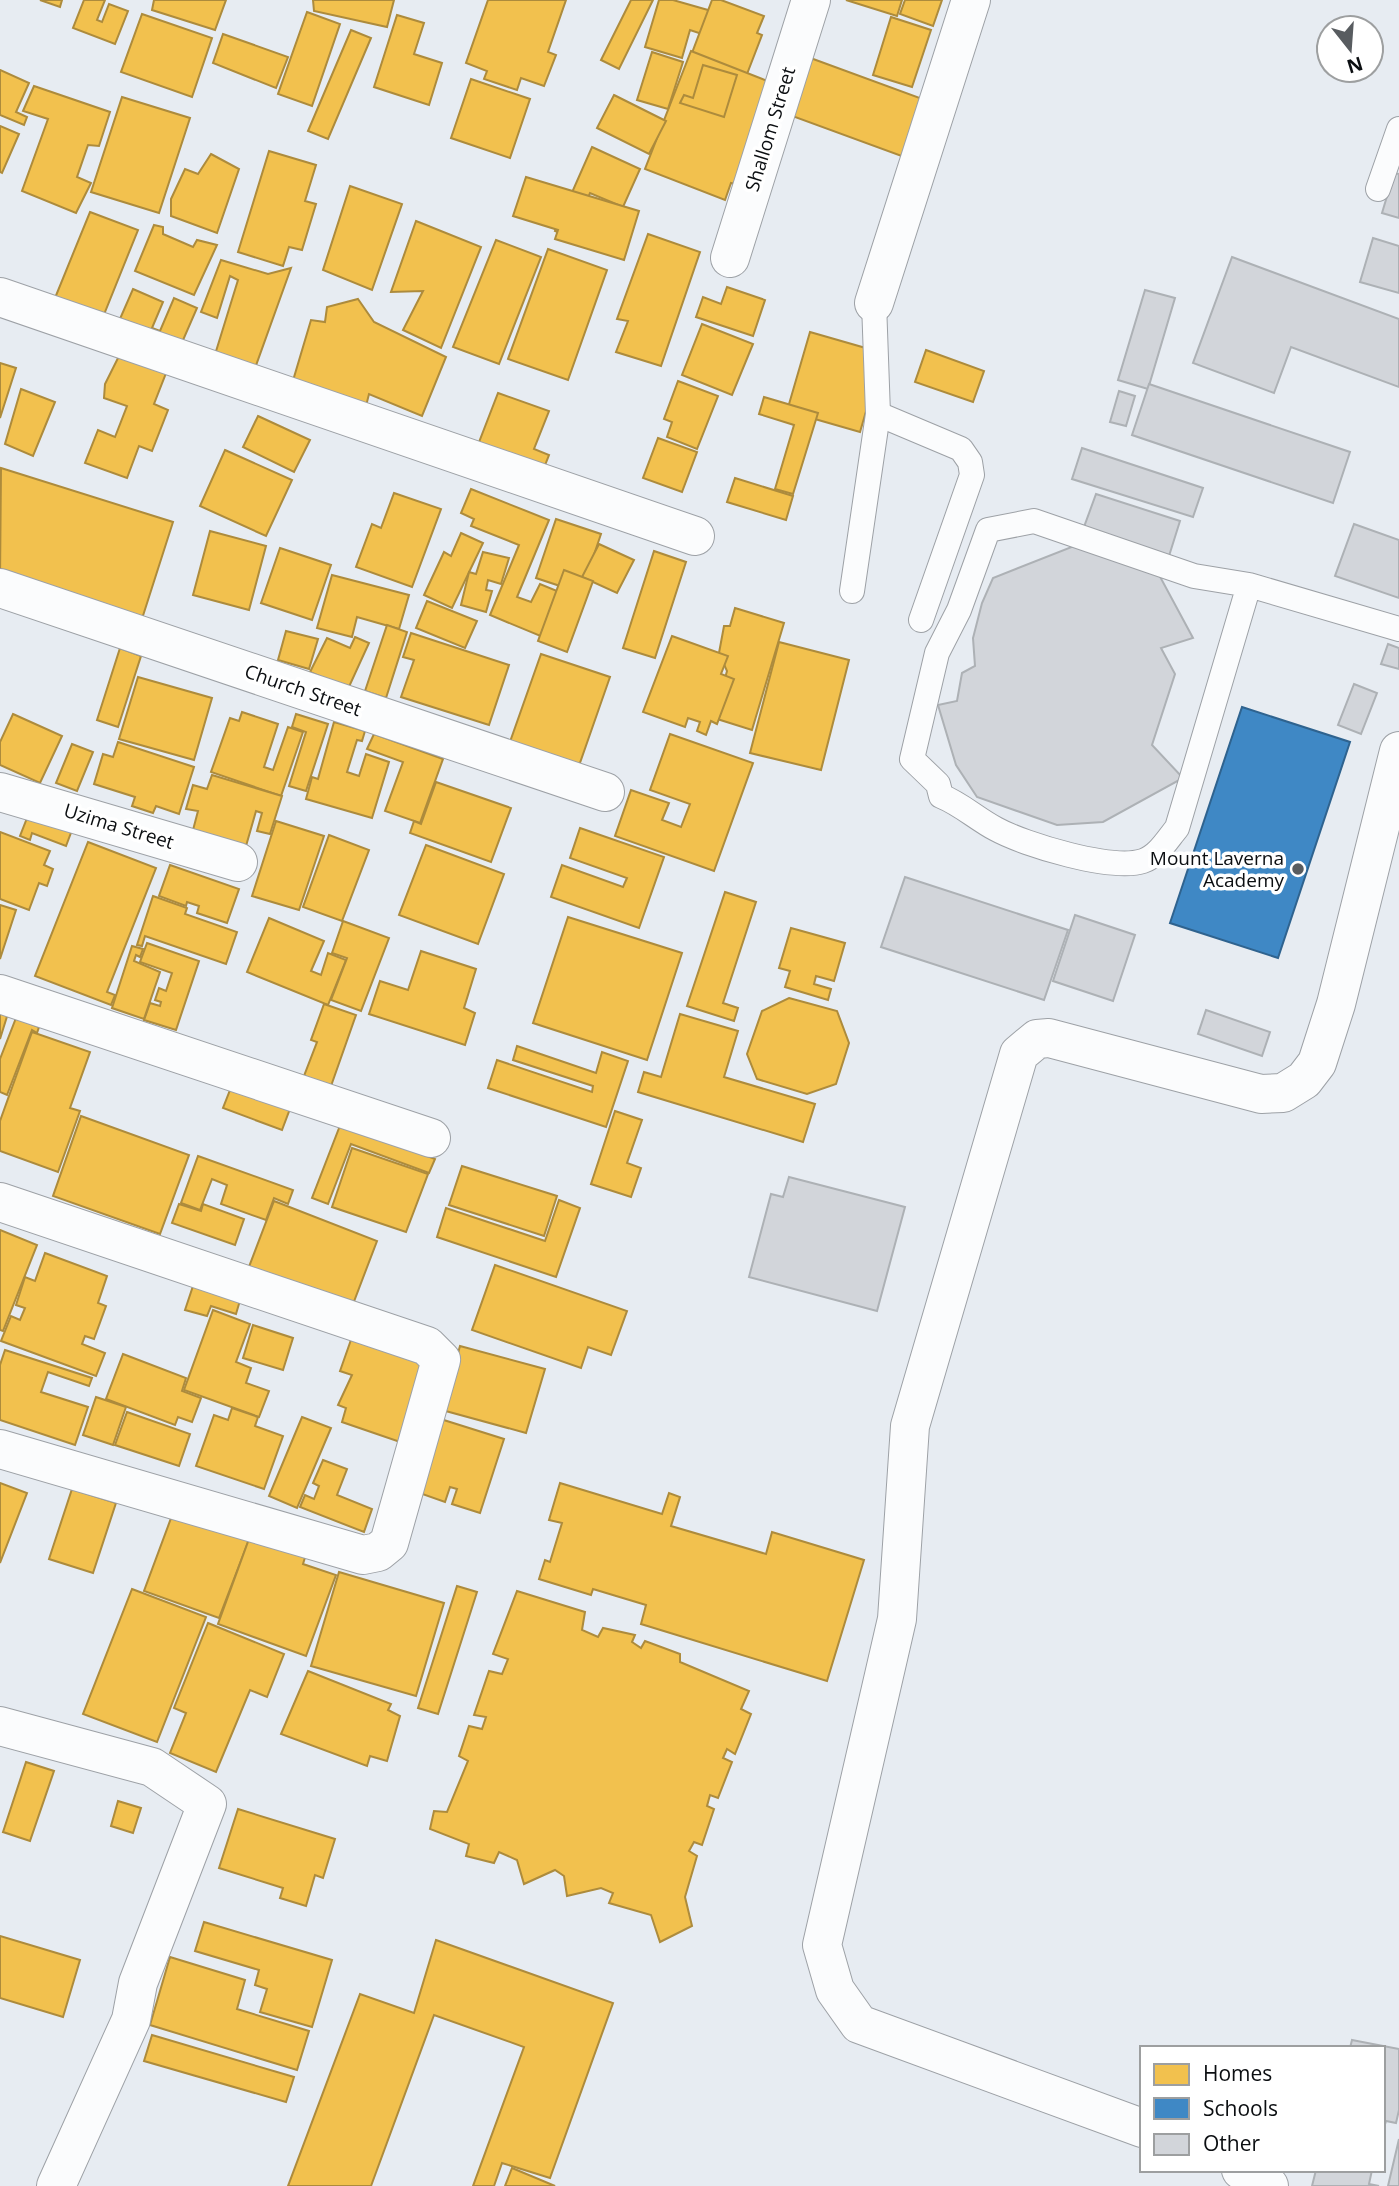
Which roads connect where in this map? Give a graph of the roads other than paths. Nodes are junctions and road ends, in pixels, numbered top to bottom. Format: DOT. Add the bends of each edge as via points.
graph roads {
  1 [pos="811,0"];
  2 [pos="971,0"];
  3 [pos="1399,129"];
  4 [pos="1378,189"];
  5 [pos="730,258"];
  6 [pos="0,297"];
  7 [pos="874,303"];
  8 [pos="878,414"];
  9 [pos="695,536"];
  10 [pos="1250,585"];
  11 [pos="0,588"];
  12 [pos="852,591"];
  13 [pos="921,621"];
  14 [pos="1399,629"];
  15 [pos="1399,751"];
  16 [pos="0,792"];
  17 [pos="605,792"];
  18 [pos="238,862"];
  19 [pos="0,994"];
  20 [pos="431,1138"];
  21 [pos="0,1202"];
  22 [pos="0,1450"];
  23 [pos="0,1726"];
  24 [pos="1140,2127"];
  25 [pos="1244,2172"];
  26 [pos="56,2186"];
  27 [pos="1269,2186"];
  1 -- 5 [label="street, Shallom Street"];
  2 -- 7 [label="street"];
  3 -- 4 [label="lane"];
  6 -- 9 [label="street"];
  7 -- 8 [label="lane"];
  8 -- 12 [label="lane"];
  8 -- 13 [label="lane" via="961,449 970,462 972,475"];
  10 -- 10 [label="lane" via="1194,576 1034,521 988,530 959,610 937,653 912,759 938,783 940,796 996,830 1091,862 1148,859 1177,828"];
  10 -- 14 [label="lane"];
  11 -- 17 [label="street, Church Street"];
  15 -- 24 [label="street" via="1336,1004 1317,1063 1304,1080 1283,1093 1261,1094 1049,1038 1037,1039 1020,1054 910,1426 897,1619 822,1945 835,1990 859,2024"];
  16 -- 18 [label="street, Uzima Street"];
  19 -- 20 [label="street"];
  21 -- 22 [label="street" via="427,1346 441,1360 389,1543 378,1552 363,1555"];
  23 -- 26 [label="street" via="152,1767 207,1804 138,1983 131,2020"];
  25 -- 27 [label="street"];
}
